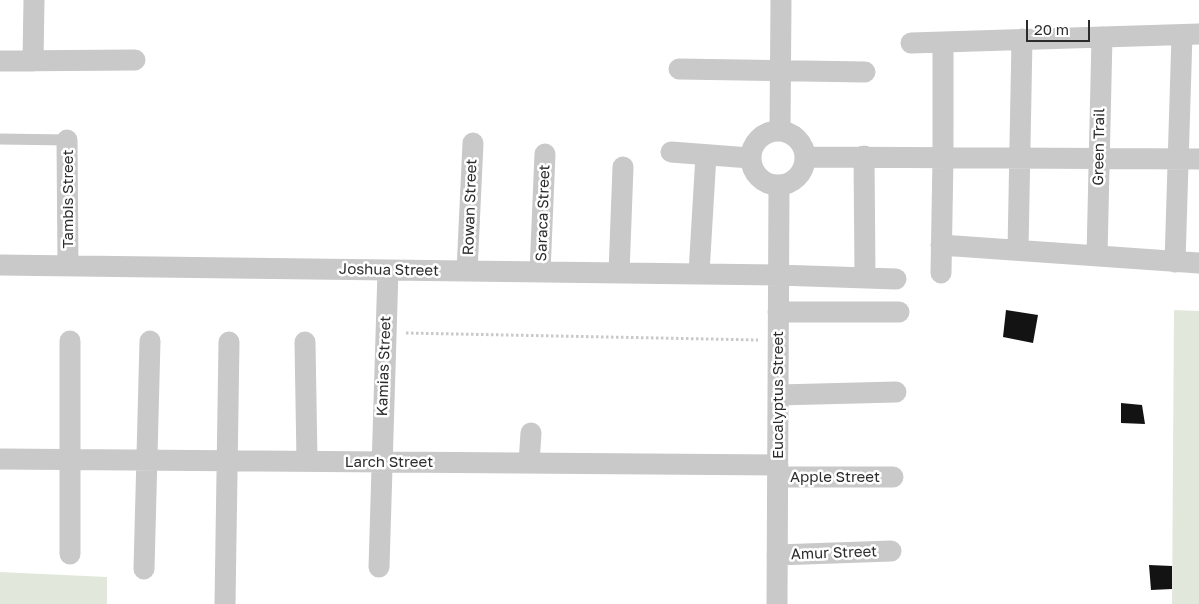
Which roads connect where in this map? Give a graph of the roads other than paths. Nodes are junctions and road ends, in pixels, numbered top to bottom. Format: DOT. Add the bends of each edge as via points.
graph roads {
  1 [pos="34,0"];
  2 [pos="781,0"];
  3 [pos="1191,35"];
  4 [pos="1102,37"];
  5 [pos="1022,39"];
  6 [pos="943,42"];
  7 [pos="911,43"];
  8 [pos="135,60"];
  9 [pos="0,61"];
  10 [pos="33,61"];
  11 [pos="679,69"];
  12 [pos="780,71"];
  13 [pos="865,72"];
  14 [pos="780,131"];
  15 [pos="0,139"];
  16 [pos="68,140"];
  17 [pos="473,143"];
  18 [pos="671,152"];
  19 [pos="545,154"];
  20 [pos="706,155"];
  21 [pos="864,156"];
  22 [pos="805,157"];
  23 [pos="943,157"];
  24 [pos="750,158"];
  25 [pos="1020,158"];
  26 [pos="1099,158"];
  27 [pos="1189,159"];
  28 [pos="623,167"];
  29 [pos="779,185"];
  30 [pos="942,245"];
  31 [pos="1018,250"];
  32 [pos="1097,256"];
  33 [pos="1175,262"];
  34 [pos="1199,263"];
  35 [pos="0,266"];
  36 [pos="68,266"];
  37 [pos="388,270"];
  38 [pos="467,271"];
  39 [pos="540,272"];
  40 [pos="618,272"];
  41 [pos="699,273"];
  42 [pos="941,273"];
  43 [pos="778,274"];
  44 [pos="865,276"];
  45 [pos="896,279"];
  46 [pos="778,312"];
  47 [pos="899,312"];
  48 [pos="70,341"];
  49 [pos="150,341"];
  50 [pos="229,342"];
  51 [pos="306,342"];
  52 [pos="896,392"];
  53 [pos="778,395"];
  54 [pos="531,433"];
  55 [pos="0,459"];
  56 [pos="71,460"];
  57 [pos="146,460"];
  58 [pos="228,461"];
  59 [pos="307,461"];
  60 [pos="380,462"];
  61 [pos="529,463"];
  62 [pos="778,471"];
  63 [pos="893,477"];
  64 [pos="891,551"];
  65 [pos="70,554"];
  66 [pos="777,555"];
  67 [pos="379,567"];
  68 [pos="144,569"];
  69 [pos="225,604"];
  70 [pos="777,604"];
  1 -- 10 [label="street"];
  2 -- 12 [label="street"];
  3 -- 4 [label="street"];
  3 -- 27 [label="street"];
  4 -- 5 [label="street"];
  4 -- 26 [label="street, Green Trail"];
  5 -- 6 [label="street"];
  5 -- 25 [label="street"];
  6 -- 7 [label="street"];
  6 -- 23 [label="street"];
  8 -- 10 [label="street"];
  9 -- 10 [label="street"];
  11 -- 12 [label="street"];
  12 -- 13 [label="street"];
  12 -- 14 [label="street"];
  14 -- 22 [label="street" via="797,139"];
  14 -- 24 [label="street" via="768,132 759,138 752,147"];
  15 -- 16 [label="lane, Tambis Street"];
  16 -- 36 [label="street, Tambis Street"];
  17 -- 38 [label="street, Rowan Street"];
  18 -- 20 [label="street"];
  19 -- 39 [label="street, Saraca Street"];
  20 -- 24 [label="street"];
  20 -- 41 [label="street"];
  21 -- 22 [label="street"];
  21 -- 23 [label="street"];
  21 -- 44 [label="street"];
  22 -- 29 [label="street" via="804,166 795,180"];
  23 -- 25 [label="street"];
  23 -- 30 [label="street"];
  24 -- 29 [label="street" via="759,178 768,184"];
  25 -- 26 [label="street"];
  25 -- 31 [label="street"];
  26 -- 27 [label="street"];
  26 -- 32 [label="street, Green Trail"];
  27 -- 33 [label="street"];
  28 -- 40 [label="street"];
  29 -- 43 [label="street, Eucalyptus Street"];
  30 -- 31 [label="street"];
  30 -- 42 [label="street"];
  31 -- 32 [label="street"];
  32 -- 33 [label="street"];
  33 -- 34 [label="street"];
  35 -- 36 [label="street, Joshua Street"];
  36 -- 37 [label="street, Joshua Street"];
  37 -- 38 [label="street, Joshua Street"];
  37 -- 60 [label="street, Kamias Street"];
  38 -- 39 [label="street, Joshua Street"];
  39 -- 40 [label="street, Joshua Street"];
  40 -- 41 [label="street, Joshua Street"];
  41 -- 43 [label="street, Joshua Street"];
  43 -- 44 [label="street, Joshua Street"];
  43 -- 46 [label="street, Eucalyptus Street"];
  44 -- 45 [label="street, Joshua Street"];
  46 -- 47 [label="street"];
  46 -- 53 [label="street, Eucalyptus Street"];
  48 -- 56 [label="street"];
  49 -- 57 [label="street"];
  50 -- 58 [label="street"];
  51 -- 59 [label="street"];
  52 -- 53 [label="street"];
  53 -- 62 [label="street, Eucalyptus Street"];
  54 -- 61 [label="street"];
  55 -- 56 [label="street, Larch Street"];
  56 -- 57 [label="street, Larch Street"];
  56 -- 65 [label="street"];
  57 -- 58 [label="street, Larch Street"];
  57 -- 68 [label="street"];
  58 -- 59 [label="street, Larch Street"];
  58 -- 69 [label="street"];
  59 -- 60 [label="street, Larch Street"];
  60 -- 61 [label="street, Larch Street" via="479,471"];
  60 -- 67 [label="street, Kamias Street"];
  61 -- 62 [label="street, Larch Street"];
  62 -- 63 [label="street, Apple Street"];
  62 -- 66 [label="street, Eucalyptus Street"];
  64 -- 66 [label="street, Amur Street"];
  66 -- 70 [label="street, Eucalyptus Street"];
}
